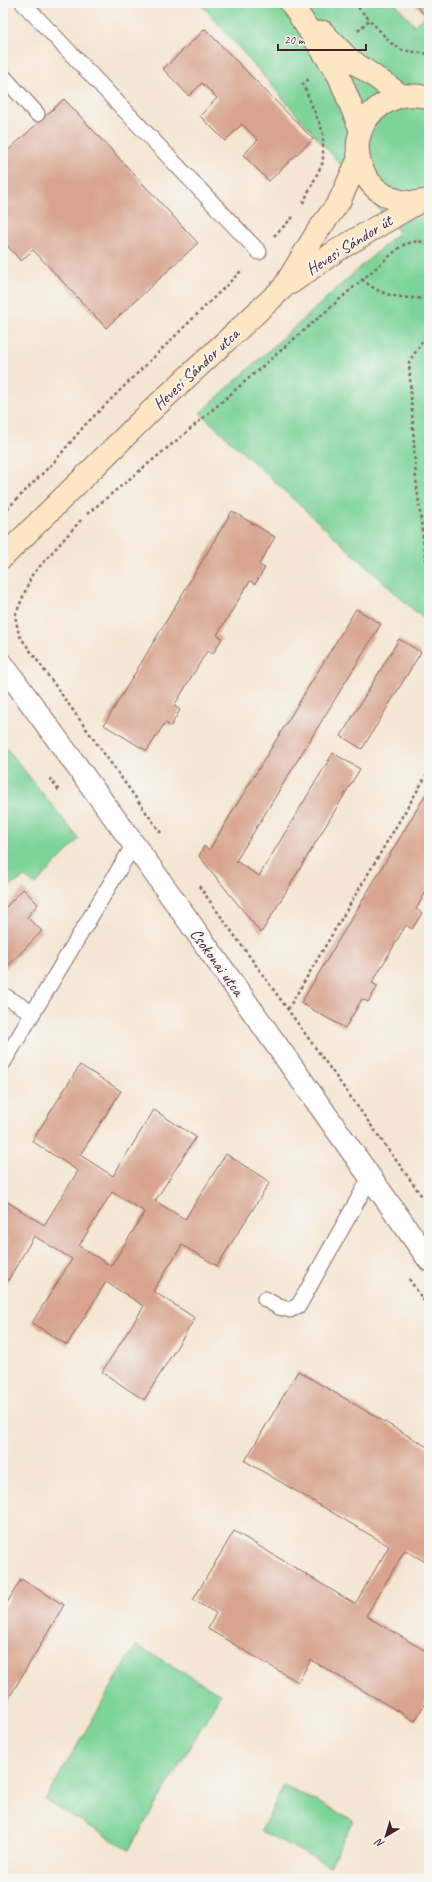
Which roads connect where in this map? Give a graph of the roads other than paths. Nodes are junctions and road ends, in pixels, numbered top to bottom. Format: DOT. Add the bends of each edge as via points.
graph roads {
  1 [pos="23,3"];
  2 [pos="291,3"];
  3 [pos="296,3"];
  4 [pos="3,76"];
  5 [pos="401,95"];
  6 [pos="429,98"];
  7 [pos="37,114"];
  8 [pos="360,131"];
  9 [pos="359,158"];
  10 [pos="423,202"];
  11 [pos="259,252"];
  12 [pos="283,288"];
  13 [pos="3,557"];
  14 [pos="3,665"];
  15 [pos="133,846"];
  16 [pos="3,995"];
  17 [pos="33,1013"];
  18 [pos="3,1063"];
  19 [pos="370,1178"];
  20 [pos="429,1260"];
  21 [pos="265,1299"];
  1 -- 11 [label="lane"];
  2 -- 8 [label="main road" via="339,76"];
  3 -- 5 [label="main road" via="348,58"];
  4 -- 7 [label="lane"];
  5 -- 6 [label="main road" via="420,95"];
  5 -- 8 [label="main road" via="376,109"];
  8 -- 9 [label="main road"];
  9 -- 10 [label="main road" via="361,168 370,184 383,195 400,202"];
  9 -- 12 [label="main road, Hevesi Sándor utca" via="339,202 317,232"];
  10 -- 12 [label="main road, Hevesi Sándor út" via="336,251"];
  12 -- 13 [label="main road, Hevesi Sándor utca" via="154,408"];
  14 -- 15 [label="street, Csokonai utca"];
  15 -- 17 [label="lane"];
  15 -- 19 [label="street, Csokonai utca"];
  16 -- 17 [label="lane"];
  17 -- 18 [label="lane"];
  19 -- 20 [label="street, Csokonai utca"];
  19 -- 21 [label="lane" via="299,1305 290,1310"];
}
